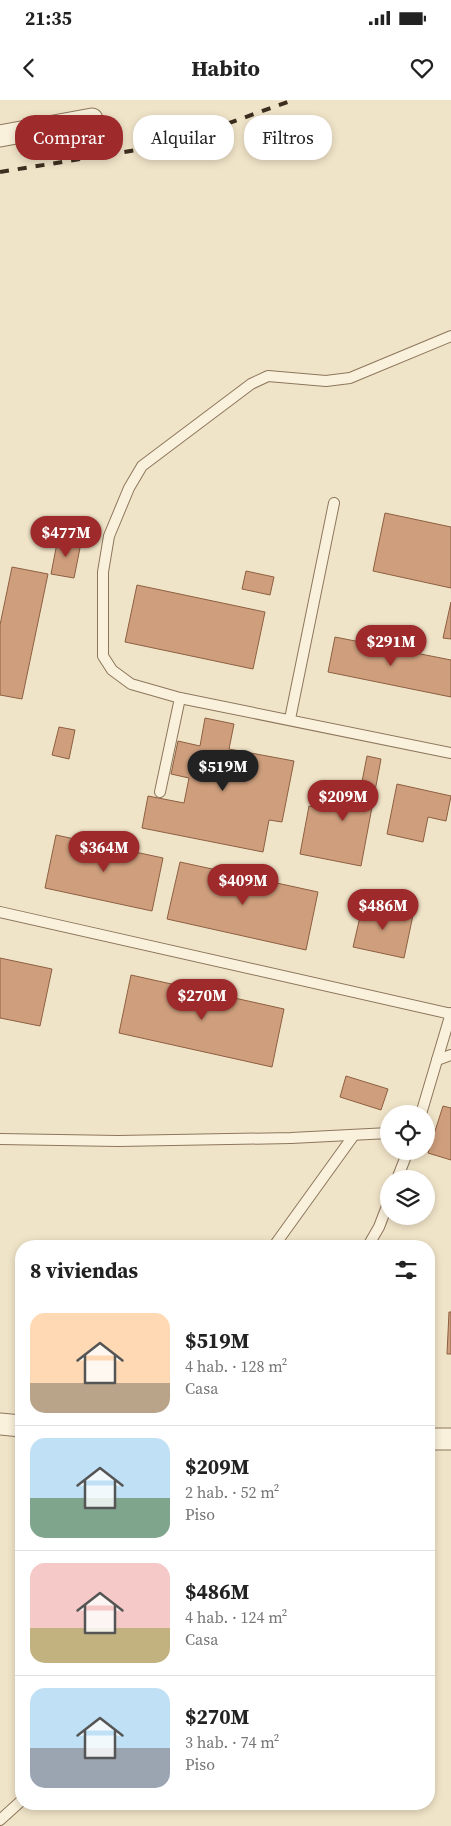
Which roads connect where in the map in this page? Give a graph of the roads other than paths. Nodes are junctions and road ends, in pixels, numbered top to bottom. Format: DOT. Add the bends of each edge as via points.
graph roads {
  1 [pos="15,133"];
  2 [pos="0,136"];
  3 [pos="451,336"];
  4 [pos="334,503"];
  5 [pos="180,698"];
  6 [pos="290,719"];
  7 [pos="451,753"];
  8 [pos="160,792"];
  9 [pos="0,912"];
  10 [pos="451,1014"];
  11 [pos="451,1055"];
  12 [pos="437,1060"];
  13 [pos="424,1105"];
  14 [pos="380,1133"];
  15 [pos="354,1134"];
  16 [pos="0,1139"];
  17 [pos="380,1224"];
  18 [pos="278,1240"];
  19 [pos="371,1240"];
  20 [pos="0,1424"];
  21 [pos="15,1425"];
  22 [pos="435,1439"];
  23 [pos="451,1439"];
  24 [pos="15,1806"];
  25 [pos="0,1820"];
  1 -- 2 [label="street"];
  3 -- 5 [label="lane" via="350,378 326,381 268,376 251,384 142,466 128,488 109,536 103,572 104,656 112,670 131,684"];
  4 -- 6 [label="lane"];
  5 -- 6 [label="lane"];
  5 -- 8 [label="lane"];
  6 -- 7 [label="lane"];
  9 -- 10 [label="lane"];
  10 -- 12 [label="lane"];
  11 -- 12 [label="lane"];
  12 -- 13 [label="lane"];
  14 -- 15 [label="lane"];
  15 -- 16 [label="lane" via="118,1141"];
  15 -- 18 [label="lane"];
  17 -- 19 [label="lane"];
  20 -- 21 [label="street"];
  22 -- 23 [label="street"];
  24 -- 25 [label="lane"];
}
